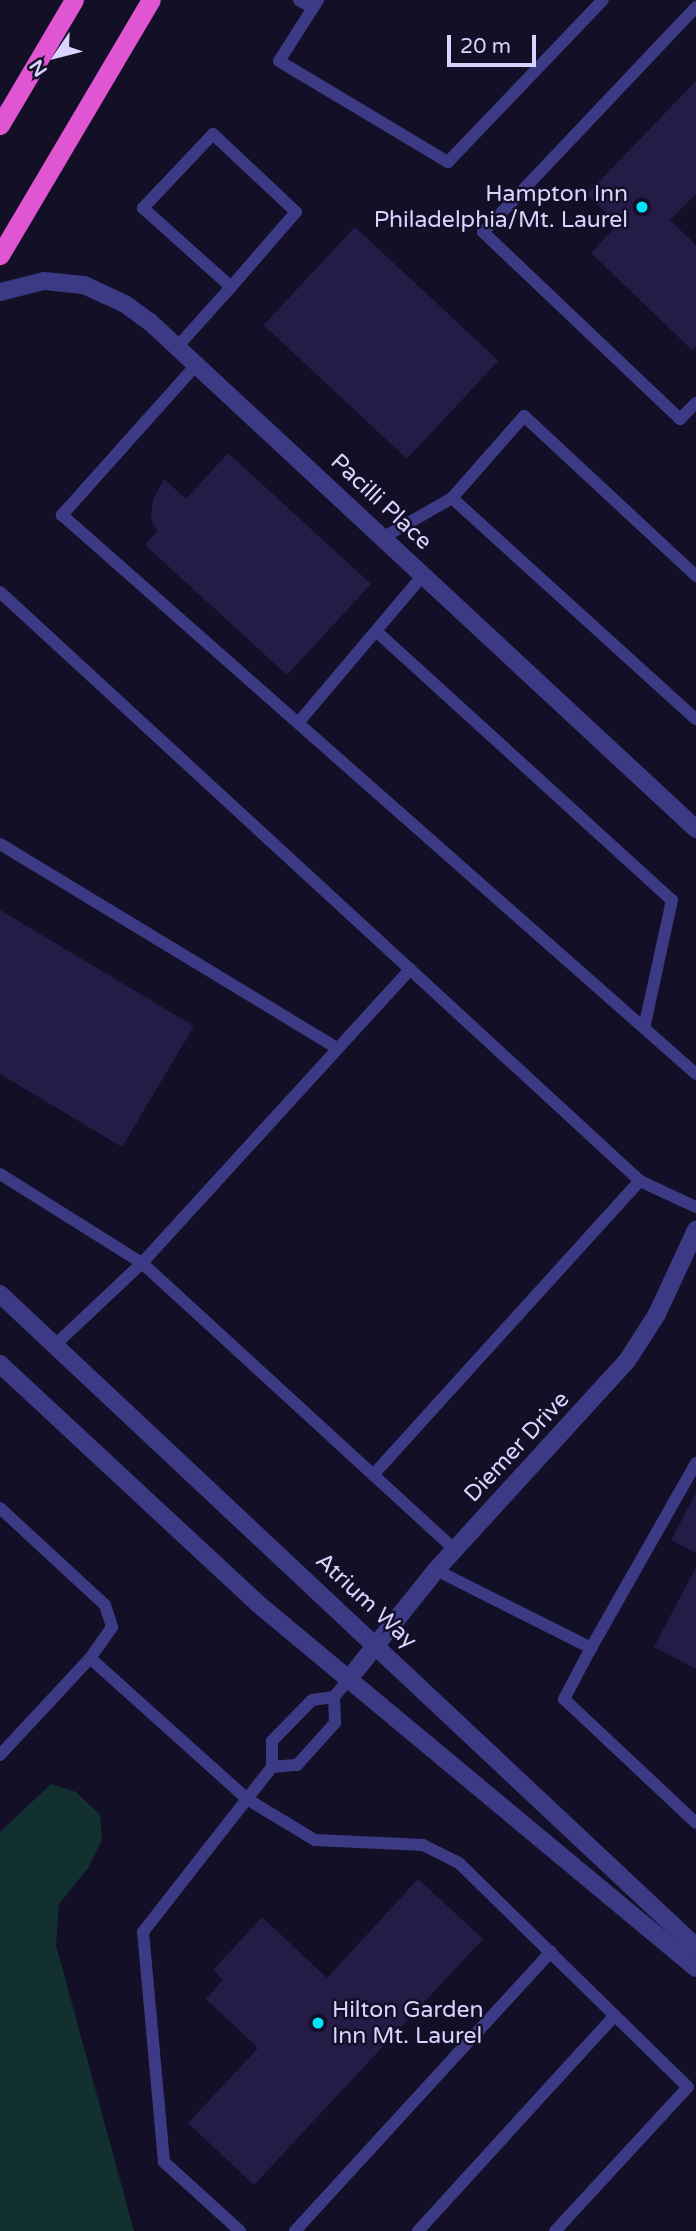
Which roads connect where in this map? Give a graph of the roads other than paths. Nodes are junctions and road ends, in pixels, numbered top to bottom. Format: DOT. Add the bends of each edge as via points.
graph roads {
  1 [pos="74,0"];
  2 [pos="151,0"];
  3 [pos="299,0"];
  4 [pos="603,0"];
  5 [pos="316,4"];
  6 [pos="696,7"];
  7 [pos="0,125"];
  8 [pos="0,255"];
  9 [pos="231,287"];
  10 [pos="0,292"];
  11 [pos="178,346"];
  12 [pos="197,364"];
  13 [pos="696,403"];
  14 [pos="452,498"];
  15 [pos="384,537"];
  16 [pos="423,575"];
  17 [pos="696,576"];
  18 [pos="0,592"];
  19 [pos="376,631"];
  20 [pos="696,719"];
  21 [pos="298,723"];
  22 [pos="696,829"];
  23 [pos="0,844"];
  24 [pos="410,969"];
  25 [pos="644,1028"];
  26 [pos="338,1049"];
  27 [pos="696,1074"];
  28 [pos="0,1174"];
  29 [pos="640,1181"];
  30 [pos="696,1207"];
  31 [pos="696,1230"];
  32 [pos="142,1263"];
  33 [pos="0,1294"];
  34 [pos="55,1345"];
  35 [pos="0,1364"];
  36 [pos="696,1463"];
  37 [pos="373,1475"];
  38 [pos="0,1508"];
  39 [pos="455,1550"];
  40 [pos="436,1570"];
  41 [pos="377,1645"];
  42 [pos="591,1648"];
  43 [pos="90,1658"];
  44 [pos="348,1680"];
  45 [pos="334,1697"];
  46 [pos="0,1755"];
  47 [pos="272,1767"];
  48 [pos="247,1799"];
  49 [pos="696,1822"];
  50 [pos="696,1947"];
  51 [pos="551,1952"];
  52 [pos="696,1968"];
  53 [pos="615,2015"];
  54 [pos="240,2231"];
  55 [pos="295,2231"];
  56 [pos="418,2231"];
  57 [pos="555,2231"];
  1 -- 7 [label="highway"];
  2 -- 8 [label="highway"];
  3 -- 5 [label="lane"];
  4 -- 5 [label="lane" via="448,162 279,61"];
  6 -- 13 [label="lane" via="483,232 680,419"];
  9 -- 9 [label="lane" via="296,212 213,134 143,208"];
  9 -- 11 [label="lane"];
  10 -- 11 [label="street, Pacilli Place" via="44,281 84,285 125,304"];
  11 -- 12 [label="street, Pacilli Place"];
  12 -- 15 [label="street, Pacilli Place"];
  12 -- 21 [label="lane" via="62,515"];
  14 -- 15 [label="lane"];
  14 -- 17 [label="lane" via="523,416"];
  14 -- 20 [label="lane"];
  15 -- 16 [label="street, Pacilli Place"];
  16 -- 19 [label="lane"];
  16 -- 22 [label="street, Pacilli Place"];
  18 -- 24 [label="lane"];
  19 -- 21 [label="lane"];
  19 -- 25 [label="lane" via="673,900"];
  21 -- 25 [label="lane"];
  23 -- 26 [label="lane"];
  24 -- 26 [label="lane"];
  24 -- 29 [label="lane"];
  25 -- 27 [label="lane"];
  26 -- 32 [label="lane"];
  28 -- 32 [label="lane"];
  29 -- 30 [label="lane"];
  29 -- 37 [label="lane"];
  31 -- 39 [label="street, Diemer Drive" via="657,1314 627,1361"];
  32 -- 34 [label="lane"];
  32 -- 37 [label="lane"];
  33 -- 34 [label="street, Atrium Way"];
  34 -- 41 [label="street, Atrium Way"];
  35 -- 44 [label="street" via="257,1603"];
  36 -- 42 [label="lane"];
  37 -- 39 [label="lane"];
  38 -- 43 [label="lane" via="105,1605 112,1627"];
  39 -- 40 [label="street, Diemer Drive"];
  40 -- 41 [label="street, Diemer Drive"];
  40 -- 42 [label="lane"];
  41 -- 44 [label="street, Diemer Drive"];
  41 -- 50 [label="street, Atrium Way"];
  42 -- 49 [label="lane" via="564,1699"];
  43 -- 46 [label="lane"];
  43 -- 48 [label="lane"];
  44 -- 45 [label="lane"];
  44 -- 52 [label="street"];
  45 -- 47 [label="lane" via="312,1700 272,1741"];
  45 -- 47 [label="lane" via="335,1723 297,1765"];
  47 -- 48 [label="lane"];
  48 -- 51 [label="lane" via="315,1840 423,1845 459,1863"];
  48 -- 54 [label="lane" via="143,1932 164,2162"];
  51 -- 53 [label="lane"];
  51 -- 55 [label="lane"];
  53 -- 56 [label="lane"];
  53 -- 57 [label="lane" via="688,2087"];
}
